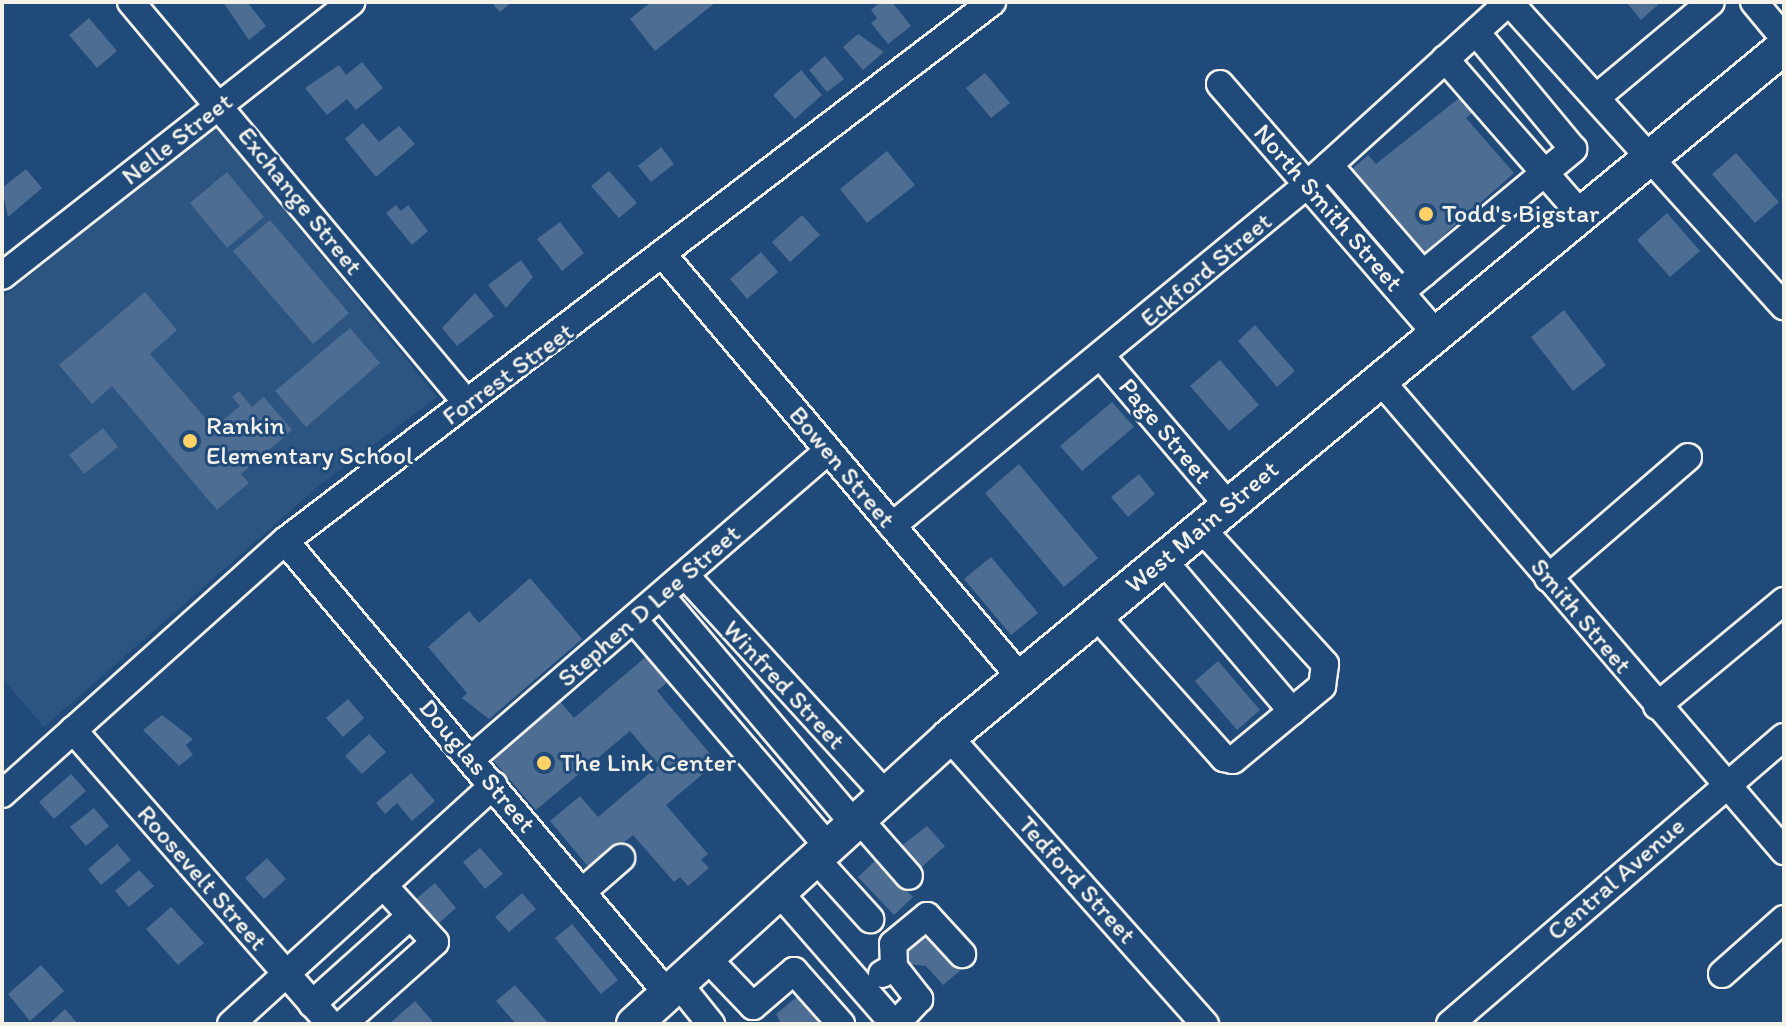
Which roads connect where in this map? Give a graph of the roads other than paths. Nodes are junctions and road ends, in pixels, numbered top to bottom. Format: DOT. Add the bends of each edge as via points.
graph roads {
  1 [pos="131,2"];
  2 [pos="351,2"];
  3 [pos="992,2"];
  4 [pos="1509,2"];
  5 [pos="1711,2"];
  6 [pos="1754,2"];
  7 [pos="1476,32"];
  8 [pos="1784,38"];
  9 [pos="1784,47"];
  10 [pos="1445,59"];
  11 [pos="1220,84"];
  12 [pos="1597,97"];
  13 [pos="221,104"];
  14 [pos="1652,155"];
  15 [pos="1329,165"];
  16 [pos="1545,173"];
  17 [pos="1307,185"];
  18 [pos="1580,213"];
  19 [pos="664,256"];
  20 [pos="1423,274"];
  21 [pos="2,276"];
  22 [pos="1401,292"];
  23 [pos="1784,306"];
  24 [pos="1435,332"];
  25 [pos="1101,356"];
  26 [pos="1380,380"];
  27 [pos="466,402"];
  28 [pos="827,452"];
  29 [pos="1688,457"];
  30 [pos="1228,505"];
  31 [pos="892,526"];
  32 [pos="1201,528"];
  33 [pos="285,541"];
  34 [pos="1163,560"];
  35 [pos="685,575"];
  36 [pos="1548,578"];
  37 [pos="661,596"];
  38 [pos="1784,601"];
  39 [pos="1096,615"];
  40 [pos="634,620"];
  41 [pos="1021,678"];
  42 [pos="1657,706"];
  43 [pos="1292,711"];
  44 [pos="73,730"];
  45 [pos="949,737"];
  46 [pos="1784,737"];
  47 [pos="471,759"];
  48 [pos="494,785"];
  49 [pos="1723,785"];
  50 [pos="884,793"];
  51 [pos="2,794"];
  52 [pos="855,820"];
  53 [pos="821,851"];
  54 [pos="1784,851"];
  55 [pos="621,858"];
  56 [pos="909,876"];
  57 [pos="383,885"];
  58 [pos="778,891"];
  59 [pos="582,892"];
  60 [pos="410,916"];
  61 [pos="870,919"];
  62 [pos="1784,919"];
  63 [pos="962,954"];
  64 [pos="706,957"];
  65 [pos="894,967"];
  66 [pos="285,973"];
  67 [pos="1722,974"];
  68 [pos="672,988"];
  69 [pos="312,1004"];
  70 [pos="883,1011"];
  71 [pos="761,1015"];
  72 [pos="231,1024"];
  73 [pos="330,1024"];
  74 [pos="343,1024"];
  75 [pos="634,1024"];
  76 [pos="711,1024"];
  77 [pos="841,1024"];
  78 [pos="859,1024"];
  79 [pos="1205,1024"];
  80 [pos="1450,1024"];
  1 -- 13 [label="street, Exchange Street"];
  2 -- 13 [label="street, Nelle Street"];
  3 -- 19 [label="street, Forrest Street"];
  4 -- 7 [label="street, Eckford Street"];
  4 -- 12 [label="street"];
  5 -- 12 [label="street"];
  6 -- 8 [label="street"];
  7 -- 10 [label="street, Eckford Street"];
  7 -- 16 [label="street" via="1572,140 1573,149"];
  9 -- 14 [label="main road, West Main Street"];
  10 -- 15 [label="street, Eckford Street"];
  10 -- 16 [label="street"];
  11 -- 17 [label="street, North Smith Street"];
  12 -- 14 [label="street"];
  13 -- 21 [label="street, Nelle Street"];
  13 -- 27 [label="street, Exchange Street"];
  14 -- 18 [label="main road, West Main Street"];
  14 -- 23 [label="street"];
  15 -- 17 [label="street, Eckford Street"];
  15 -- 20 [label="street"];
  16 -- 18 [label="street"];
  16 -- 20 [label="street"];
  17 -- 22 [label="street, North Smith Street"];
  17 -- 25 [label="street, Eckford Street"];
  18 -- 24 [label="main road, West Main Street"];
  19 -- 27 [label="street, Forrest Street"];
  19 -- 28 [label="street, Bowen Street"];
  20 -- 22 [label="street"];
  22 -- 24 [label="street, North Smith Street"];
  24 -- 26 [label="main road, West Main Street"];
  25 -- 30 [label="street, Page Street"];
  25 -- 31 [label="street, Eckford Street"];
  26 -- 30 [label="main road, West Main Street"];
  26 -- 36 [label="street, Smith Street"];
  27 -- 33 [label="street, Forrest Street"];
  28 -- 31 [label="street, Bowen Street"];
  28 -- 35 [label="street, Stephen D Lee Street"];
  29 -- 36 [label="street"];
  30 -- 32 [label="main road, West Main Street"];
  31 -- 41 [label="street, Bowen Street"];
  32 -- 34 [label="main road, West Main Street"];
  32 -- 43 [label="street" via="1325,664 1322,686"];
  33 -- 44 [label="street, Forrest Street"];
  33 -- 47 [label="street, Douglas Street"];
  34 -- 39 [label="main road, West Main Street"];
  34 -- 43 [label="street"];
  35 -- 37 [label="street, Stephen D Lee Street"];
  35 -- 50 [label="street, Winfred Street"];
  36 -- 42 [label="street, Smith Street"];
  37 -- 40 [label="street, Stephen D Lee Street"];
  37 -- 52 [label="street"];
  38 -- 42 [label="street"];
  39 -- 41 [label="main road, West Main Street"];
  39 -- 43 [label="street" via="1224,758 1233,760"];
  40 -- 47 [label="street, Stephen D Lee Street"];
  40 -- 53 [label="street"];
  41 -- 45 [label="main road, West Main Street"];
  42 -- 49 [label="street, Smith Street"];
  44 -- 51 [label="street, Forrest Street"];
  44 -- 66 [label="street, Roosevelt Street"];
  45 -- 50 [label="main road, West Main Street"];
  45 -- 79 [label="street, Tedford Street"];
  46 -- 49 [label="street, Central Avenue"];
  47 -- 48 [label="street, Douglas Street"];
  48 -- 57 [label="street"];
  48 -- 59 [label="street, Douglas Street"];
  49 -- 54 [label="street, Smith Street"];
  49 -- 80 [label="street, Central Avenue"];
  50 -- 52 [label="main road, West Main Street"];
  52 -- 53 [label="main road, West Main Street"];
  52 -- 56 [label="street"];
  53 -- 58 [label="main road, West Main Street"];
  53 -- 61 [label="street"];
  55 -- 59 [label="street"];
  57 -- 60 [label="street"];
  57 -- 66 [label="street"];
  58 -- 64 [label="main road, West Main Street"];
  58 -- 70 [label="street"];
  59 -- 68 [label="street, Douglas Street"];
  60 -- 69 [label="street"];
  60 -- 74 [label="street" via="435,942"];
  62 -- 67 [label="street"];
  63 -- 65 [label="street" via="927,916 893,944"];
  64 -- 68 [label="main road, West Main Street"];
  64 -- 71 [label="street"];
  65 -- 70 [label="street"];
  65 -- 70 [label="street" via="919,999"];
  66 -- 69 [label="street, Roosevelt Street"];
  66 -- 72 [label="street"];
  68 -- 75 [label="main road, West Main Street"];
  68 -- 76 [label="street, Douglas Street"];
  69 -- 73 [label="street, Roosevelt Street"];
  70 -- 78 [label="street"];
  71 -- 77 [label="street" via="794,971"];
}
